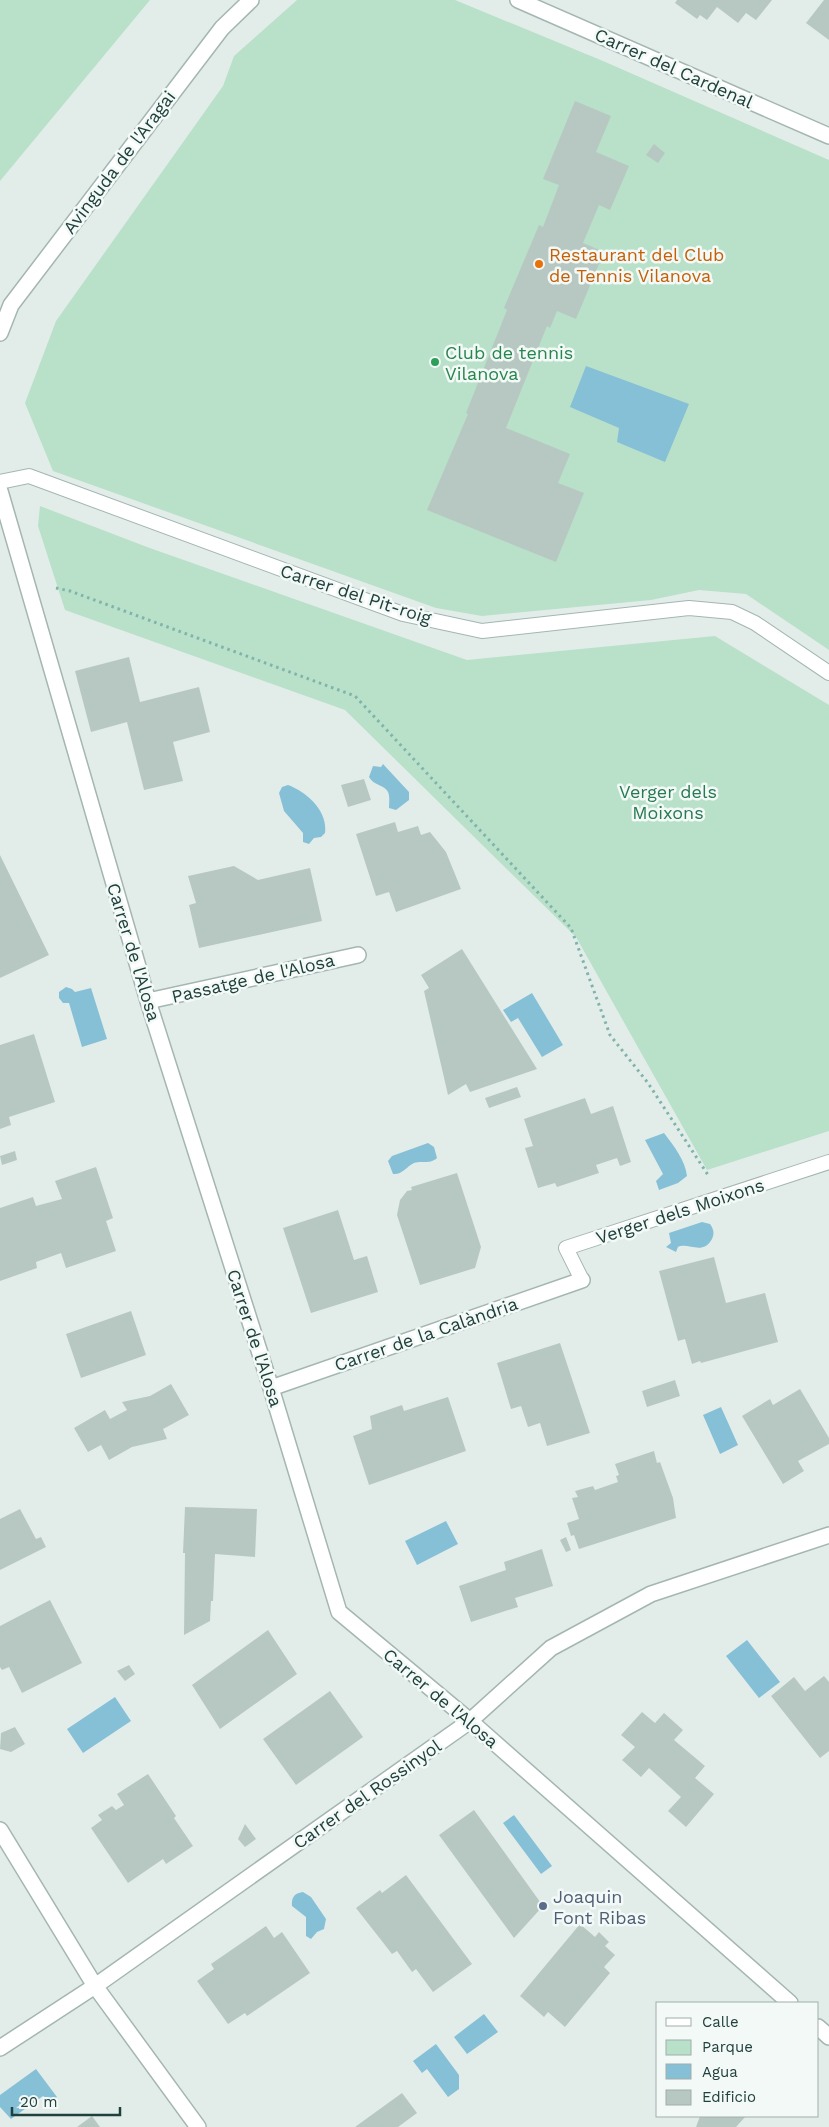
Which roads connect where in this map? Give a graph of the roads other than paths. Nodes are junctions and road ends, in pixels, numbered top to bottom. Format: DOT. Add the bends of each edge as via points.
graph roads {
  1 [pos="251,0"];
  2 [pos="518,0"];
  3 [pos="829,136"];
  4 [pos="0,334"];
  5 [pos="0,482"];
  6 [pos="0,491"];
  7 [pos="829,673"];
  8 [pos="358,955"];
  9 [pos="148,1002"];
  10 [pos="829,1162"];
  11 [pos="582,1280"];
  12 [pos="271,1388"];
  13 [pos="829,1535"];
  14 [pos="470,1722"];
  15 [pos="0,1830"];
  16 [pos="95,1986"];
  17 [pos="789,2002"];
  18 [pos="819,2028"];
  19 [pos="829,2037"];
  20 [pos="0,2048"];
  21 [pos="198,2127"];
  1 -- 4 [label="street, Avinguda de l'Aragai" via="222,28 10,304"];
  2 -- 3 [label="street, Carrer del Cardenal"];
  5 -- 7 [label="lane, Carrer del Pit-roig" via="29,476 403,614 482,631 689,608 732,612 755,623"];
  6 -- 9 [label="street, Carrer de l'Alosa"];
  8 -- 9 [label="street, Passatge de l'Alosa"];
  9 -- 12 [label="street, Carrer de l'Alosa"];
  10 -- 11 [label="lane, Verger dels Moixons" via="566,1248"];
  11 -- 12 [label="street, Carrer de la Calàndria"];
  12 -- 14 [label="street, Carrer de l'Alosa" via="339,1612"];
  13 -- 14 [label="street, Carrer del Rossinyol" via="651,1594 551,1648"];
  14 -- 16 [label="street, Carrer del Rossinyol"];
  14 -- 17 [label="street, Carrer de l'Alosa"];
  15 -- 16 [label="street"];
  16 -- 20 [label="street, Carrer del Rossinyol"];
  16 -- 21 [label="street"];
  18 -- 19 [label="street"];
}
